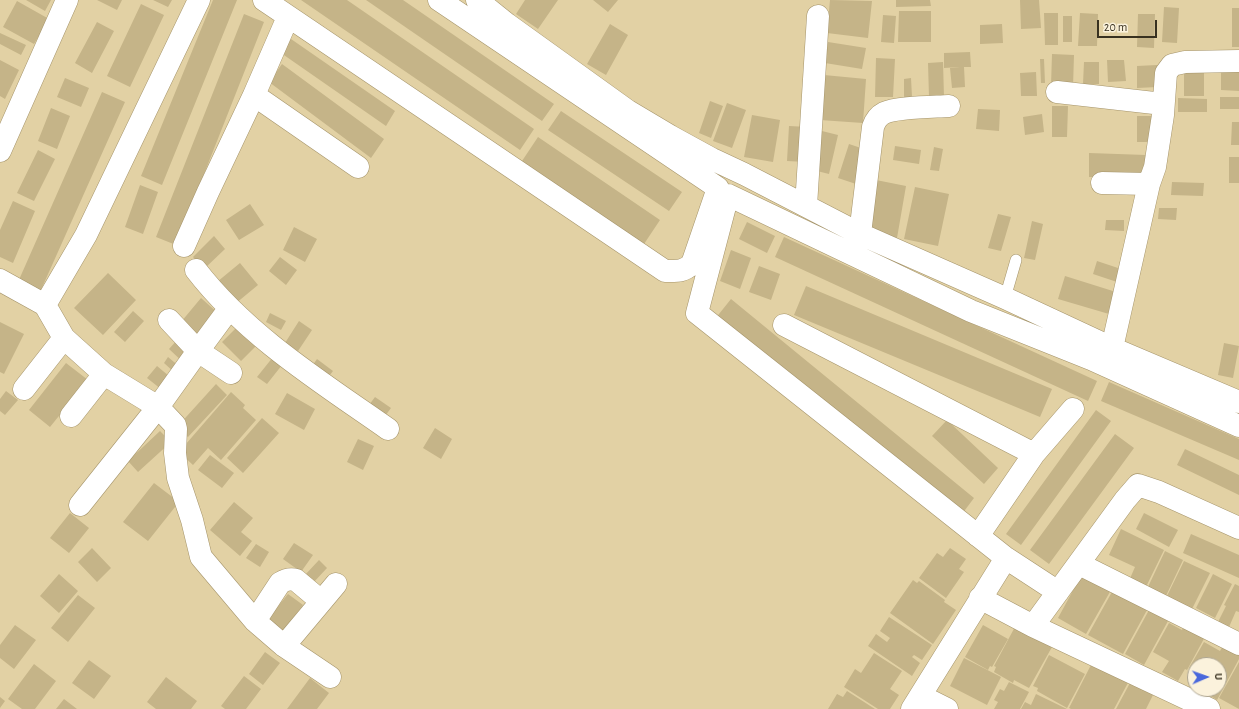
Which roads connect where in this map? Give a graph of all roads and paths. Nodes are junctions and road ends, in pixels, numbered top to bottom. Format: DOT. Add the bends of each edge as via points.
graph roads {
  1 [pos="67,0"];
  2 [pos="199,0"];
  3 [pos="264,0"];
  4 [pos="439,0"];
  5 [pos="477,0"];
  6 [pos="818,16"];
  7 [pos="288,17"];
  8 [pos="1239,61"];
  9 [pos="1057,92"];
  10 [pos="254,95"];
  11 [pos="1163,104"];
  12 [pos="949,106"];
  13 [pos="0,151"];
  14 [pos="358,168"];
  15 [pos="1102,183"];
  16 [pos="1149,184"];
  17 [pos="806,206"];
  18 [pos="860,234"];
  19 [pos="184,246"];
  20 [pos="1016,260"];
  21 [pos="196,270"];
  22 [pos="0,280"];
  23 [pos="1005,298"];
  24 [pos="45,305"];
  25 [pos="229,309"];
  26 [pos="169,320"];
  27 [pos="784,325"];
  28 [pos="64,338"];
  29 [pos="1112,348"];
  30 [pos="198,351"];
  31 [pos="231,373"];
  32 [pos="104,374"];
  33 [pos="24,389"];
  34 [pos="1239,402"];
  35 [pos="158,407"];
  36 [pos="1074,408"];
  37 [pos="71,416"];
  38 [pos="1239,426"];
  39 [pos="388,429"];
  40 [pos="1034,454"];
  41 [pos="80,505"];
  42 [pos="1239,528"];
  43 [pos="978,536"];
  44 [pos="1006,558"];
  45 [pos="1079,564"];
  46 [pos="336,584"];
  47 [pos="1058,592"];
  48 [pos="980,598"];
  49 [pos="322,601"];
  50 [pos="255,621"];
  51 [pos="1033,626"];
  52 [pos="1239,644"];
  53 [pos="284,646"];
  54 [pos="330,677"];
  55 [pos="917,702"];
  56 [pos="947,709"];
  57 [pos="1209,709"];
  1 -- 13 [label="street"];
  2 -- 24 [label="street" via="86,236"];
  3 -- 7 [label="street"];
  4 -- 7 [label="street" via="718,188 692,264 679,271 666,271"];
  5 -- 17 [label="street" via="628,111 712,159"];
  6 -- 17 [label="street"];
  7 -- 10 [label="street"];
  8 -- 11 [label="street" via="1184,62 1172,65 1166,73"];
  9 -- 11 [label="street"];
  10 -- 14 [label="street"];
  10 -- 19 [label="street"];
  11 -- 16 [label="street" via="1155,167"];
  12 -- 18 [label="street" via="899,109 884,113 877,119 873,127"];
  15 -- 16 [label="street"];
  16 -- 29 [label="street"];
  17 -- 18 [label="street"];
  18 -- 23 [label="street"];
  20 -- 23 [label="lane"];
  21 -- 25 [label="street"];
  22 -- 24 [label="street"];
  23 -- 29 [label="street"];
  24 -- 28 [label="street"];
  25 -- 30 [label="street"];
  25 -- 39 [label="street" via="296,364"];
  26 -- 30 [label="street"];
  27 -- 40 [label="street"];
  28 -- 32 [label="street"];
  28 -- 33 [label="street"];
  29 -- 34 [label="street"];
  30 -- 31 [label="street"];
  30 -- 35 [label="street"];
  32 -- 35 [label="street"];
  32 -- 37 [label="street"];
  35 -- 41 [label="street"];
  35 -- 50 [label="street" via="175,425 178,478 201,557"];
  36 -- 40 [label="street"];
  38 -- 43 [label="street" via="1091,359 971,311 728,195 697,313"];
  40 -- 43 [label="street"];
  42 -- 45 [label="street" via="1160,492 1138,485"];
  43 -- 44 [label="street"];
  44 -- 47 [label="street"];
  44 -- 48 [label="street"];
  45 -- 47 [label="street"];
  45 -- 52 [label="street"];
  46 -- 49 [label="street"];
  47 -- 51 [label="street"];
  48 -- 51 [label="street"];
  48 -- 55 [label="street"];
  49 -- 50 [label="street" via="296,580 286,579 280,583"];
  49 -- 53 [label="street"];
  50 -- 53 [label="street"];
  51 -- 57 [label="street"];
  53 -- 54 [label="street"];
  55 -- 56 [label="street"];
}
